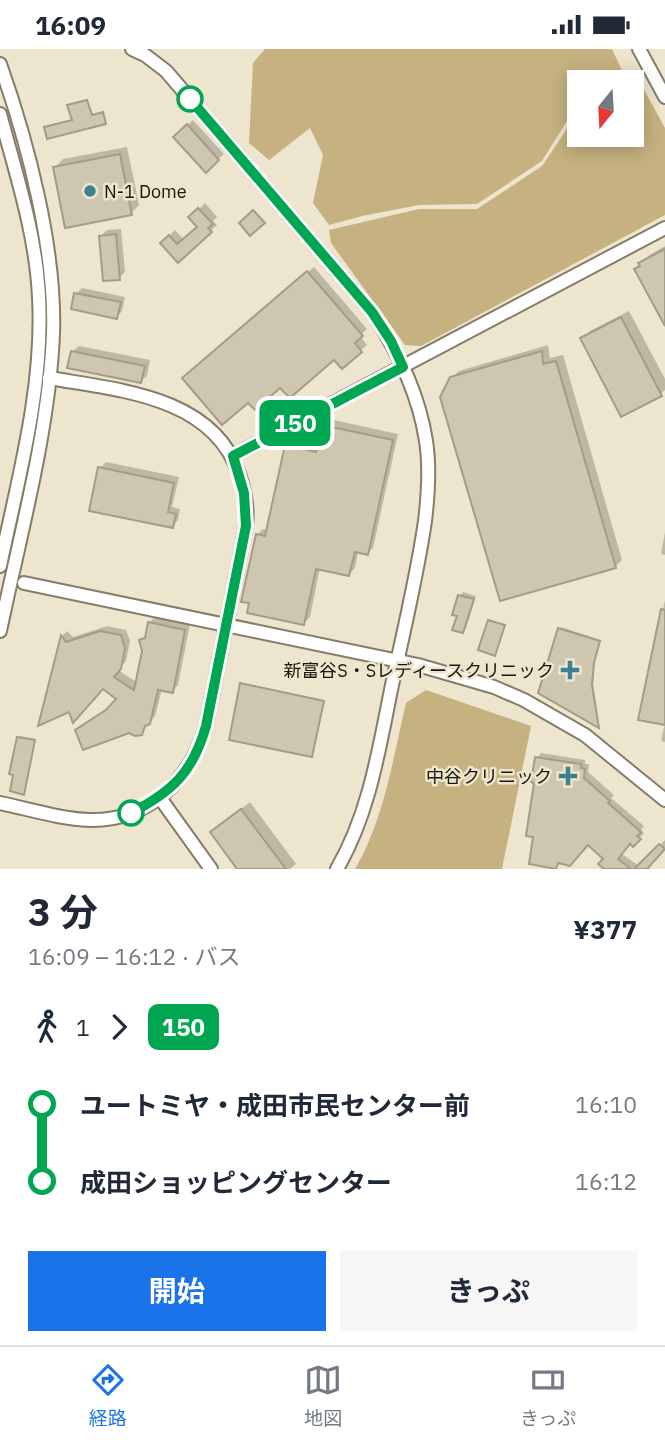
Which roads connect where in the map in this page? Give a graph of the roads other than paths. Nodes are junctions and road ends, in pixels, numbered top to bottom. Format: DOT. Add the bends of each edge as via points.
graph roads {
  1 [pos="132,49"];
  2 [pos="639,49"];
  3 [pos="0,64"];
  4 [pos="665,97"];
  5 [pos="0,114"];
  6 [pos="665,228"];
  7 [pos="403,367"];
  8 [pos="49,378"];
  9 [pos="233,456"];
  10 [pos="0,566"];
  11 [pos="24,583"];
  12 [pos="228,624"];
  13 [pos="0,631"];
  14 [pos="398,660"];
  15 [pos="159,798"];
  16 [pos="665,800"];
  17 [pos="0,803"];
  18 [pos="211,869"];
  19 [pos="337,869"];
  1 -- 7 [label="street" via="166,71 296,222 372,312"];
  2 -- 4 [label="street"];
  3 -- 8 [label="street" via="46,237 53,306"];
  5 -- 10 [label="street" via="30,224 40,335 31,415"];
  6 -- 7 [label="street"];
  7 -- 9 [label="street"];
  7 -- 14 [label="street" via="426,441 427,498"];
  8 -- 9 [label="street" via="166,402 206,425"];
  8 -- 13 [label="street"];
  9 -- 12 [label="street" via="247,516"];
  11 -- 12 [label="street"];
  12 -- 14 [label="street"];
  12 -- 15 [label="street" via="196,754 178,782"];
  14 -- 16 [label="street" via="524,700 585,735"];
  14 -- 19 [label="street" via="373,782"];
  15 -- 17 [label="street" via="130,813 102,820"];
  15 -- 18 [label="street"];
}
